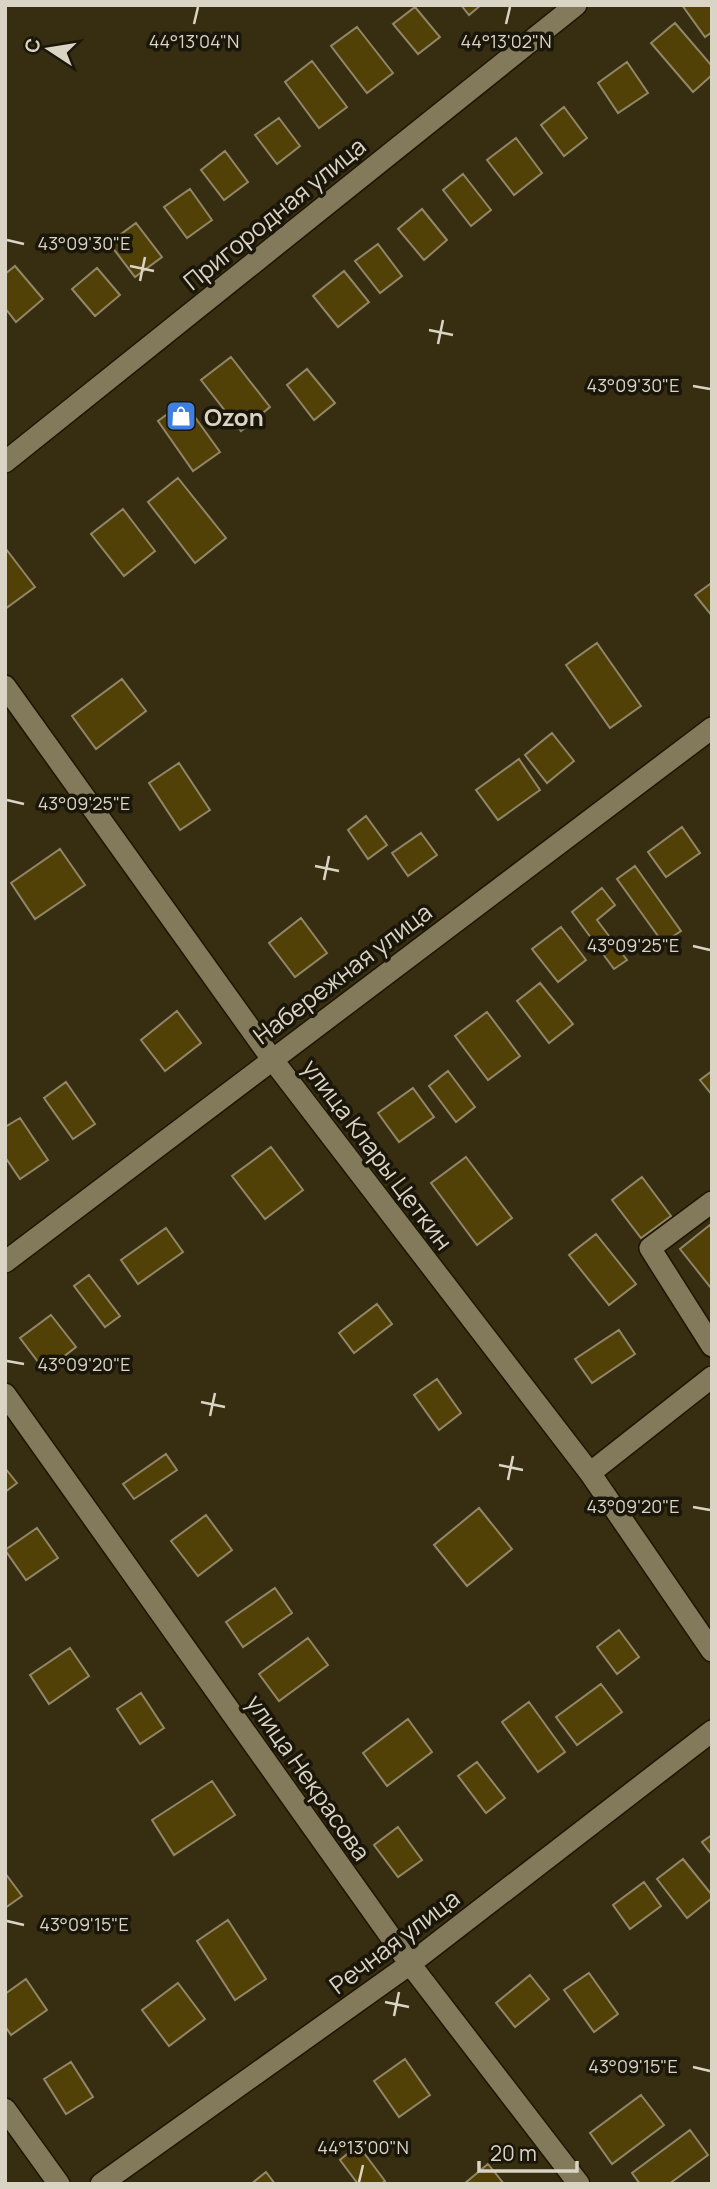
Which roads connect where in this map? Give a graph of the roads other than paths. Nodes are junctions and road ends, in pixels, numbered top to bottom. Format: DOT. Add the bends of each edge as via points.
graph roads {
  1 [pos="576,5"];
  2 [pos="5,462"];
  3 [pos="5,687"];
  4 [pos="712,728"];
  5 [pos="272,1059"];
  6 [pos="712,1202"];
  7 [pos="5,1262"];
  8 [pos="712,1346"];
  9 [pos="712,1377"];
  10 [pos="5,1394"];
  11 [pos="590,1473"];
  12 [pos="712,1651"];
  13 [pos="712,1731"];
  14 [pos="410,1964"];
  15 [pos="5,2109"];
  16 [pos="59,2184"];
  17 [pos="101,2184"];
  18 [pos="579,2184"];
  1 -- 2 [label="street, Пригородная улица"];
  3 -- 5 [label="street, улица Клары Цеткин"];
  4 -- 5 [label="street, Набережная улица"];
  5 -- 7 [label="street, Набережная улица"];
  5 -- 11 [label="street, улица Клары Цеткин"];
  6 -- 8 [label="street" via="650,1248"];
  9 -- 11 [label="street"];
  10 -- 14 [label="street, улица Некрасова"];
  11 -- 12 [label="street, улица Клары Цеткин"];
  13 -- 14 [label="street, Речная улица"];
  14 -- 17 [label="street, Речная улица"];
  14 -- 18 [label="street, улица Некрасова"];
  15 -- 16 [label="street"];
}
